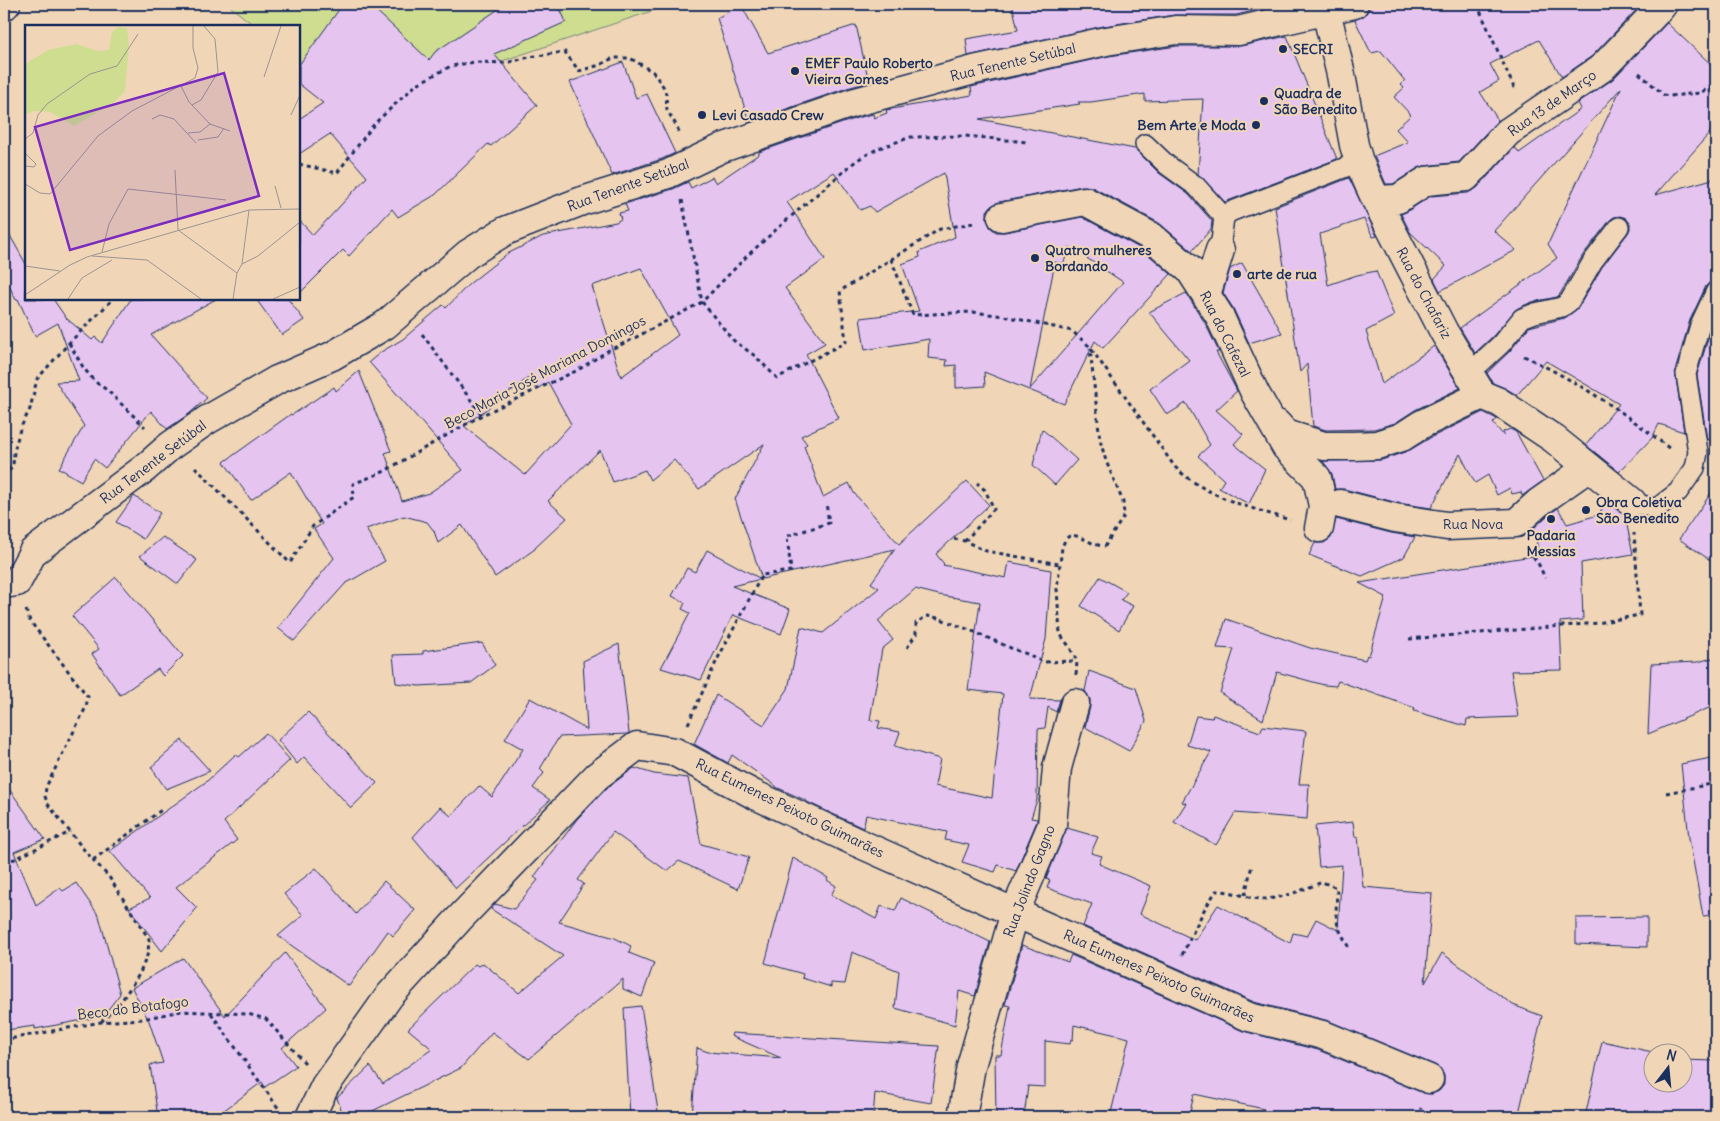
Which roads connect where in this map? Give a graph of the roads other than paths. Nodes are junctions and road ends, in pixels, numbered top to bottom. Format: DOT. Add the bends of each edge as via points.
graph roads {
  1 [pos="1354,4"];
  2 [pos="1663,4"];
  3 [pos="1326,10"];
  4 [pos="1145,144"];
  5 [pos="1359,162"];
  6 [pos="1376,200"];
  7 [pos="1002,217"];
  8 [pos="1224,217"];
  9 [pos="1618,227"];
  10 [pos="1220,250"];
  11 [pos="1716,291"];
  12 [pos="1206,295"];
  13 [pos="1467,370"];
  14 [pos="1482,395"];
  15 [pos="1266,411"];
  16 [pos="1589,467"];
  17 [pos="1632,502"];
  18 [pos="1340,504"];
  19 [pos="1319,528"];
  20 [pos="10,583"];
  21 [pos="1075,703"];
  22 [pos="1014,912"];
  23 [pos="1429,1079"];
  24 [pos="310,1117"];
  25 [pos="962,1117"];
  1 -- 3 [label="street, Rua Tenente Setúbal"];
  2 -- 6 [label="street, Rua 13 de Março" via="1602,68 1508,132 1466,177 1426,181 1398,199"];
  3 -- 5 [label="street, Rua do Chafariz"];
  3 -- 20 [label="street, Rua Tenente Setúbal" via="1238,31 1176,30 974,70 852,103 722,148 679,168 505,231 468,254 385,325 340,352 277,380 207,420 170,446 33,552"];
  4 -- 8 [label="lane" via="1196,186"];
  5 -- 6 [label="street, Rua do Chafariz"];
  5 -- 8 [label="lane" via="1237,209"];
  6 -- 13 [label="street, Rua do Chafariz"];
  7 -- 12 [label="street, Rua do Cafezal" via="1085,201 1152,237 1190,270"];
  8 -- 10 [label="lane"];
  9 -- 13 [label="lane" via="1569,302 1522,318 1501,344 1474,369"];
  10 -- 12 [label="street"];
  11 -- 17 [label="lane" via="1700,325 1686,374 1698,452 1695,468 1678,492 1656,509"];
  12 -- 15 [label="street, Rua do Cafezal"];
  13 -- 14 [label="street, Rua do Chafariz"];
  14 -- 15 [label="street" via="1402,436 1377,445 1324,446 1308,442 1286,434"];
  14 -- 16 [label="street" via="1499,402"];
  15 -- 19 [label="street, Rua do Cafezal" via="1286,447 1318,478 1323,506"];
  16 -- 17 [label="street"];
  16 -- 18 [label="street, Rua Nova" via="1538,503 1516,524 1448,526 1395,518"];
  21 -- 22 [label="street, Rua Jolindo Gagno" via="1057,768 1052,825"];
  22 -- 23 [label="street, Rua Eumenes Peixoto Guimarães" via="1249,1018 1323,1035"];
  22 -- 24 [label="street, Rua Eumenes Peixoto Guimarães" via="846,838 675,752 637,746 597,776 459,918 390,996 325,1086"];
  22 -- 25 [label="street, Rua Jolindo Gagno" via="972,1066"];
}
